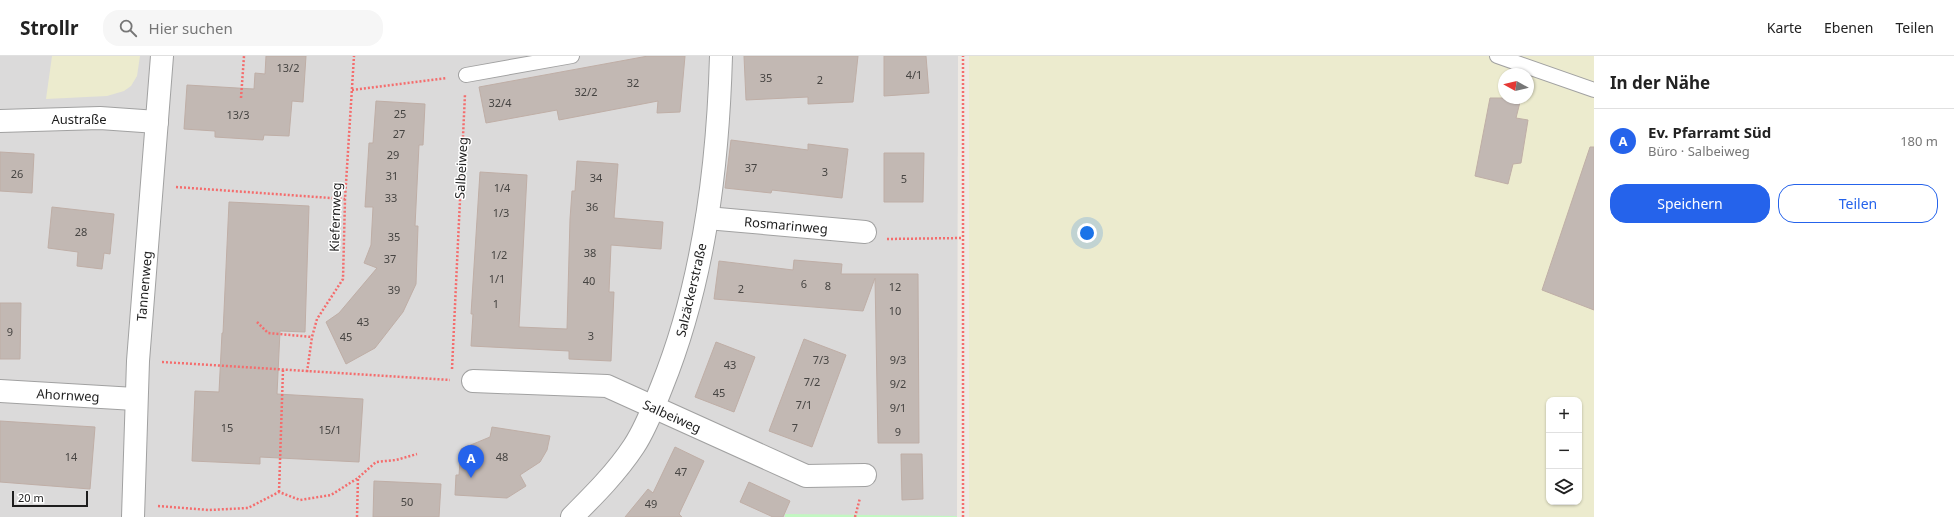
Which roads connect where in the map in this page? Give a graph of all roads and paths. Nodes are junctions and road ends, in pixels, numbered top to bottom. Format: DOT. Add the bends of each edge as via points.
graph roads {
  1 [pos="162,56"];
  2 [pos="244,56"];
  3 [pos="354,56"];
  4 [pos="572,56"];
  5 [pos="721,56"];
  6 [pos="963,56"];
  7 [pos="1496,56"];
  8 [pos="466,75"];
  9 [pos="352,90"];
  10 [pos="1594,90"];
  11 [pos="241,98"];
  12 [pos="0,121"];
  13 [pos="157,122"];
  14 [pos="152,185"];
  15 [pos="345,199"];
  16 [pos="707,218"];
  17 [pos="865,232"];
  18 [pos="963,238"];
  19 [pos="257,322"];
  20 [pos="312,337"];
  21 [pos="138,361"];
  22 [pos="283,370"];
  23 [pos="307,372"];
  24 [pos="473,381"];
  25 [pos="0,391"];
  26 [pos="135,399"];
  27 [pos="654,408"];
  28 [pos="417,454"];
  29 [pos="865,475"];
  30 [pos="358,478"];
  31 [pos="278,492"];
  32 [pos="133,510"];
  33 [pos="357,517"];
  34 [pos="572,517"];
  35 [pos="963,517"];
  1 -- 13 [label="street, Tannenweg"];
  2 -- 11 [label="path"];
  3 -- 9 [label="path, Kiefernweg"];
  4 -- 8 [label="lane"];
  5 -- 16 [label="street, Salzäckerstraße" via="719,117"];
  6 -- 18 [label="path"];
  7 -- 10 [label="lane"];
  8 -- 9 [label="path"];
  8 -- 23 [label="path, Salbeiweg" via="451,380"];
  9 -- 15 [label="path, Kiefernweg"];
  12 -- 13 [label="street, Austraße" via="100,118"];
  13 -- 14 [label="street, Tannenweg"];
  14 -- 15 [label="path"];
  14 -- 21 [label="street, Tannenweg"];
  15 -- 20 [label="path, Kiefernweg" via="343,279 317,319"];
  16 -- 17 [label="street, Rosmarinweg"];
  16 -- 27 [label="street, Salzäckerstraße" via="689,309"];
  17 -- 18 [label="path" via="884,239"];
  18 -- 35 [label="path"];
  19 -- 20 [label="path" via="268,333"];
  20 -- 23 [label="path, Kiefernweg"];
  21 -- 22 [label="path"];
  21 -- 26 [label="street, Tannenweg"];
  22 -- 23 [label="path"];
  22 -- 31 [label="path"];
  24 -- 27 [label="street, Salbeiweg" via="607,386"];
  25 -- 26 [label="street, Ahornweg"];
  26 -- 32 [label="street, Tannenweg"];
  27 -- 29 [label="street, Salbeiweg" via="806,476"];
  27 -- 34 [label="street, Salzäckerstraße" via="634,446 603,486"];
  28 -- 30 [label="path" via="376,462"];
  30 -- 31 [label="path" via="330,495 300,500"];
  30 -- 33 [label="path"];
  31 -- 32 [label="path" via="248,508"];
}
